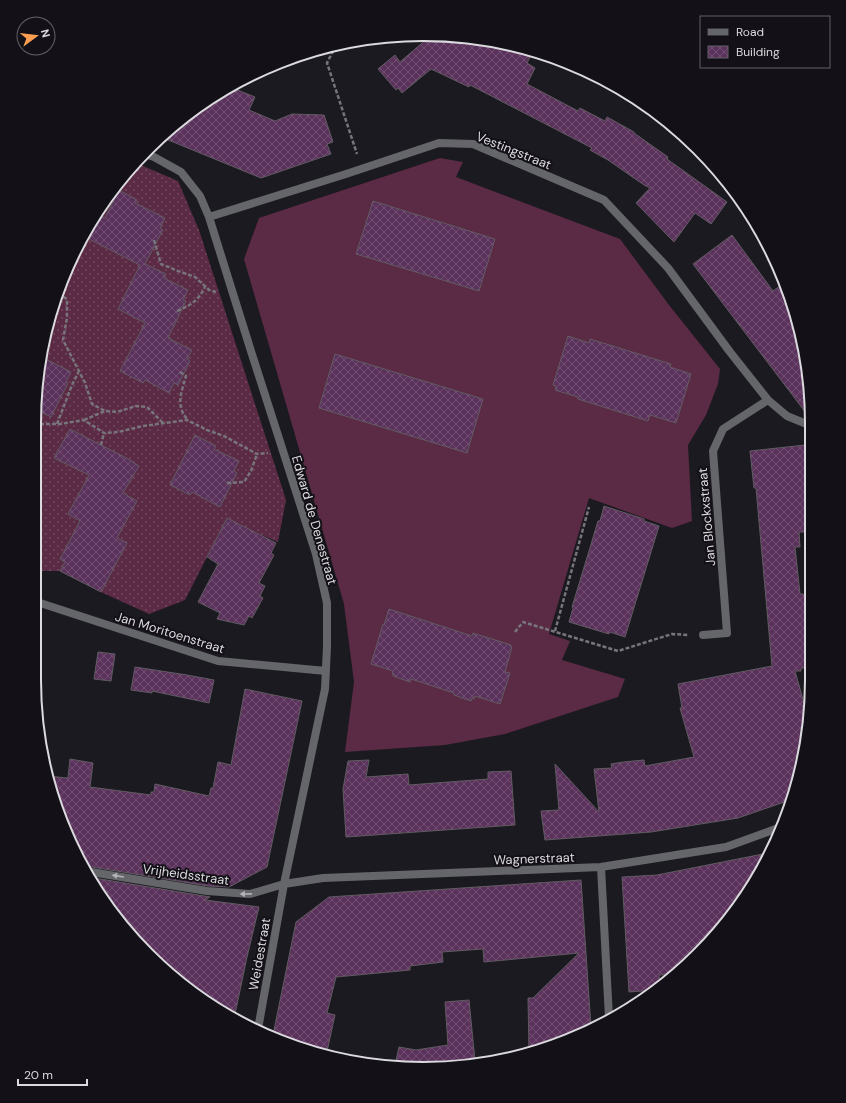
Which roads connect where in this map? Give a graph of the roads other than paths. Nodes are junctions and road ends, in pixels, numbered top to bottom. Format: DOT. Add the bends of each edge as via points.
graph roads {
  1 [pos="150,156"];
  2 [pos="209,217"];
  3 [pos="768,400"];
  4 [pos="805,423"];
  5 [pos="41,603"];
  6 [pos="703,635"];
  7 [pos="326,671"];
  8 [pos="775,829"];
  9 [pos="601,867"];
  10 [pos="93,872"];
  11 [pos="284,884"];
  12 [pos="609,1014"];
  13 [pos="259,1025"];
  1 -- 2 [label="street" via="181,172 200,196"];
  2 -- 3 [label="street, Vestingstraat" via="439,143 473,144 604,200 668,268"];
  2 -- 7 [label="street, Edward de Denestraat" via="316,554 326,603"];
  3 -- 4 [label="street, Vestingstraat" via="788,416"];
  3 -- 6 [label="street, Jan Blockxstraat" via="723,429 713,451 728,633"];
  5 -- 7 [label="street, Jan Moritoenstraat" via="218,661"];
  7 -- 11 [label="street, Edward de Denestraat" via="325,689"];
  8 -- 9 [label="street, Wagnerstraat" via="726,847"];
  9 -- 11 [label="street, Wagnerstraat" via="322,878"];
  9 -- 12 [label="street"];
  11 -- 10 [label="street, Vrijheidsstraat, one-way" via="250,894 207,892"];
  11 -- 13 [label="street, Weidestraat"];
}
